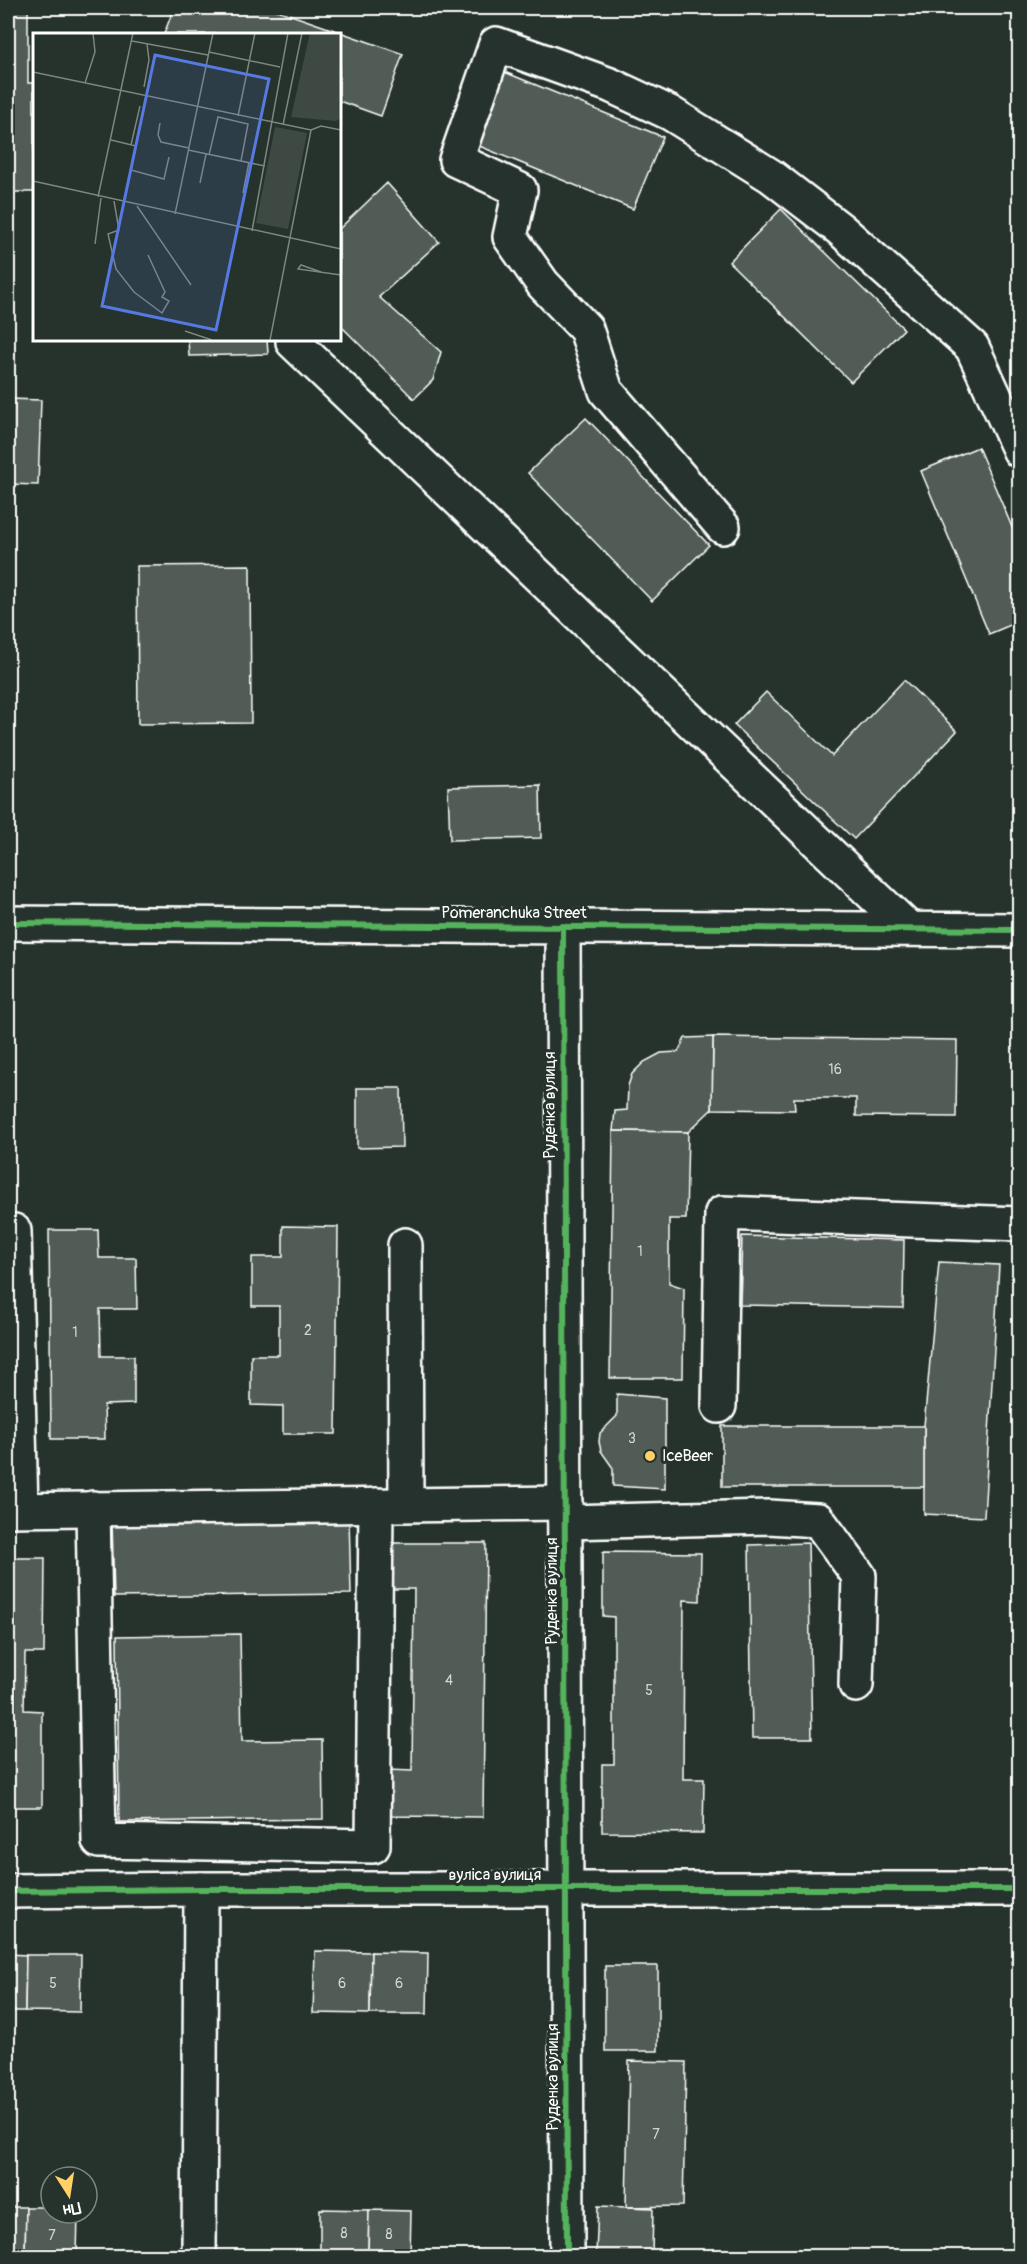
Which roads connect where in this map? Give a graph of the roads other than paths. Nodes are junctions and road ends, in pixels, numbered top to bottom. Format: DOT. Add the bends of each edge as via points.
graph roads {
  1 [pos="293,342"];
  2 [pos="1020,451"];
  3 [pos="723,527"];
  4 [pos="8,923"];
  5 [pos="563,926"];
  6 [pos="908,928"];
  7 [pos="1020,930"];
  8 [pos="1020,1224"];
  9 [pos="14,1231"];
  10 [pos="405,1245"];
  11 [pos="719,1406"];
  12 [pos="391,1504"];
  13 [pos="93,1508"];
  14 [pos="14,1510"];
  15 [pos="565,1513"];
  16 [pos="856,1685"];
  17 [pos="250,1844"];
  18 [pos="201,1889"];
  19 [pos="566,1889"];
  20 [pos="248,1890"];
  21 [pos="1020,1890"];
  22 [pos="8,1891"];
  23 [pos="200,2256"];
  24 [pos="567,2256"];
  1 -- 6 [label="street"];
  2 -- 3 [label="street" via="972,347 840,229 771,176 670,113 610,85 496,44 456,160 520,190 510,237 543,284 586,329 606,391"];
  4 -- 5 [label="street, Pomeranchuka Street"];
  5 -- 6 [label="street, Pomeranchuka Street"];
  5 -- 15 [label="street, Руденка вулиця"];
  6 -- 7 [label="street, Pomeranchuka Street"];
  8 -- 11 [label="street" via="722,1213"];
  9 -- 14 [label="street"];
  10 -- 12 [label="street"];
  12 -- 13 [label="street"];
  12 -- 15 [label="street"];
  12 -- 17 [label="street" via="373,1846"];
  13 -- 14 [label="street"];
  13 -- 17 [label="street" via="99,1841"];
  15 -- 16 [label="street" via="818,1520 858,1576"];
  15 -- 19 [label="street, Руденка вулиця"];
  17 -- 20 [label="street"];
  18 -- 20 [label="street, вуліса вулиця"];
  18 -- 22 [label="street, вуліса вулиця"];
  18 -- 23 [label="street"];
  19 -- 20 [label="street, вуліса вулиця"];
  19 -- 21 [label="street, вуліса вулиця"];
  19 -- 24 [label="street, Руденка вулиця"];
}
